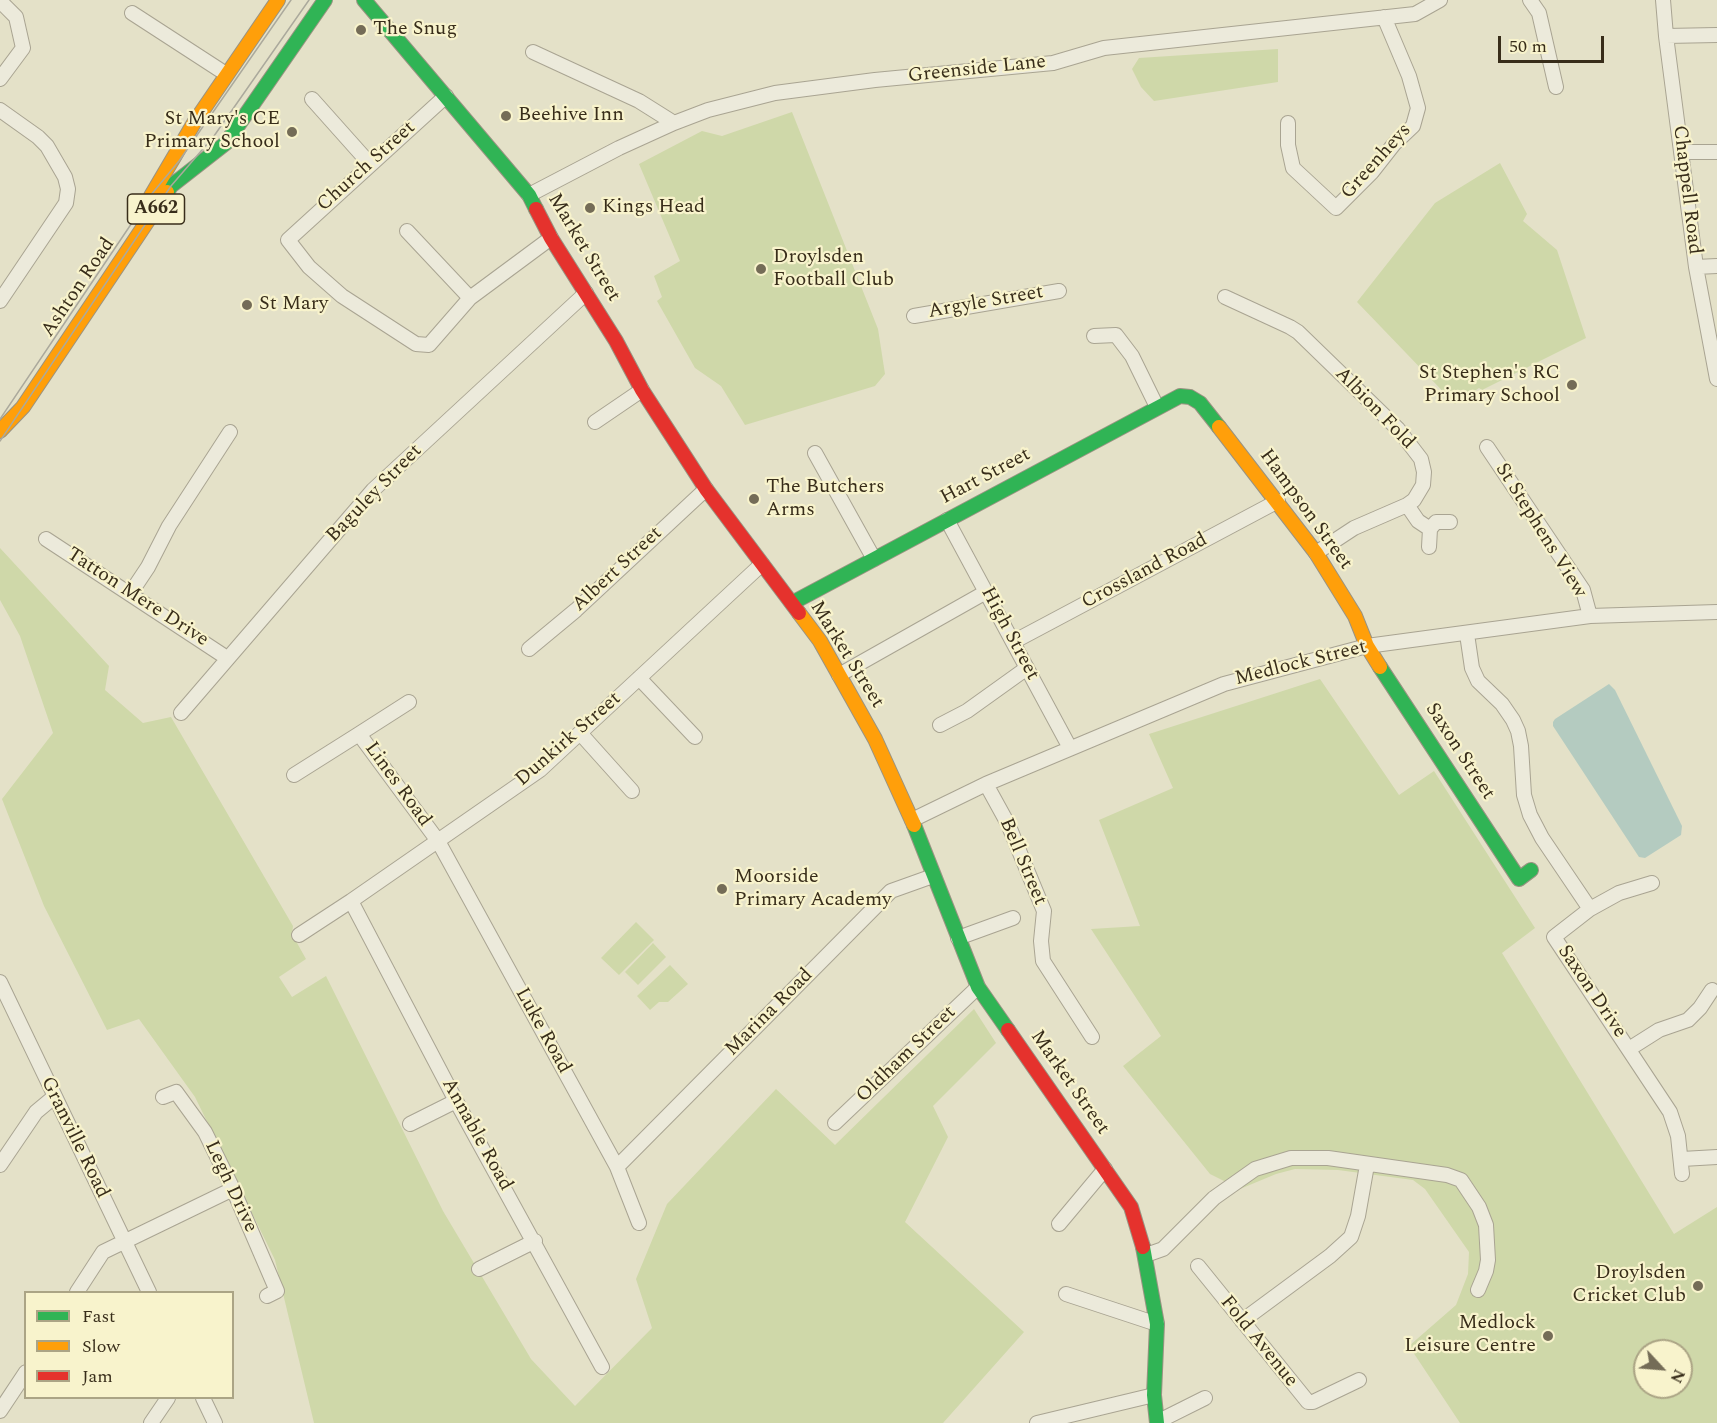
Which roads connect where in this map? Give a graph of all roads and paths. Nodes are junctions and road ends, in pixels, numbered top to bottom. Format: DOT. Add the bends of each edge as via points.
graph roads {
  1 [pos="278,0"];
  2 [pos="325,0"];
  3 [pos="364,0"];
  4 [pos="1440,0"];
  5 [pos="1530,0"];
  6 [pos="1663,0"];
  7 [pos="0,1"];
  8 [pos="132,13"];
  9 [pos="1384,17"];
  10 [pos="1717,35"];
  11 [pos="1666,36"];
  12 [pos="533,52"];
  13 [pos="226,74"];
  14 [pos="0,79"];
  15 [pos="1556,87"];
  16 [pos="446,96"];
  17 [pos="312,99"];
  18 [pos="0,110"];
  19 [pos="674,123"];
  20 [pos="1288,123"];
  21 [pos="1681,152"];
  22 [pos="1717,152"];
  23 [pos="370,164"];
  24 [pos="529,195"];
  25 [pos="407,231"];
  26 [pos="551,238"];
  27 [pos="1717,266"];
  28 [pos="1696,267"];
  29 [pos="1059,291"];
  30 [pos="586,293"];
  31 [pos="1225,297"];
  32 [pos="470,298"];
  33 [pos="0,301"];
  34 [pos="914,316"];
  35 [pos="1094,336"];
  36 [pos="1717,376"];
  37 [pos="642,390"];
  38 [pos="1200,404"];
  39 [pos="1157,407"];
  40 [pos="0,419"];
  41 [pos="596,422"];
  42 [pos="0,431"];
  43 [pos="230,432"];
  44 [pos="1487,447"];
  45 [pos="815,453"];
  46 [pos="706,489"];
  47 [pos="1278,501"];
  48 [pos="1407,505"];
  49 [pos="947,520"];
  50 [pos="1450,522"];
  51 [pos="1430,529"];
  52 [pos="46,538"];
  53 [pos="1429,547"];
  54 [pos="1316,553"];
  55 [pos="874,559"];
  56 [pos="762,564"];
  57 [pos="986,592"];
  58 [pos="130,594"];
  59 [pos="792,603"];
  60 [pos="1717,612"];
  61 [pos="1590,616"];
  62 [pos="1467,634"];
  63 [pos="1013,642"];
  64 [pos="1367,646"];
  65 [pos="529,649"];
  66 [pos="227,658"];
  67 [pos="1027,668"];
  68 [pos="839,675"];
  69 [pos="639,678"];
  70 [pos="410,702"];
  71 [pos="182,713"];
  72 [pos="940,725"];
  73 [pos="580,733"];
  74 [pos="359,734"];
  75 [pos="695,737"];
  76 [pos="1070,748"];
  77 [pos="294,775"];
  78 [pos="986,784"];
  79 [pos="632,791"];
  80 [pos="912,820"];
  81 [pos="438,841"];
  82 [pos="1531,870"];
  83 [pos="933,876"];
  84 [pos="1653,883"];
  85 [pos="351,901"];
  86 [pos="1590,909"];
  87 [pos="1013,918"];
  88 [pos="299,935"];
  89 [pos="958,938"];
  90 [pos="0,982"];
  91 [pos="978,987"];
  92 [pos="1712,999"];
  93 [pos="1092,1037"];
  94 [pos="1629,1049"];
  95 [pos="54,1097"];
  96 [pos="163,1097"];
  97 [pos="456,1101"];
  98 [pos="835,1123"];
  99 [pos="410,1124"];
  100 [pos="1717,1157"];
  101 [pos="1682,1159"];
  102 [pos="0,1165"];
  103 [pos="1367,1165"];
  104 [pos="617,1167"];
  105 [pos="1105,1169"];
  106 [pos="1682,1174"];
  107 [pos="233,1189"];
  108 [pos="639,1223"];
  109 [pos="1059,1224"];
  110 [pos="123,1241"];
  111 [pos="534,1241"];
  112 [pos="1146,1255"];
  113 [pos="1197,1266"];
  114 [pos="479,1269"];
  115 [pos="1478,1290"];
  116 [pos="78,1291"];
  117 [pos="148,1291"];
  118 [pos="1066,1293"];
  119 [pos="267,1296"];
  120 [pos="1242,1321"];
  121 [pos="1156,1324"];
  122 [pos="602,1367"];
  123 [pos="24,1375"];
  124 [pos="1359,1380"];
  125 [pos="1154,1395"];
  126 [pos="1205,1398"];
  127 [pos="167,1399"];
  128 [pos="204,1399"];
  129 [pos="0,1411"];
  130 [pos="1157,1422"];
  131 [pos="151,1423"];
  132 [pos="216,1423"];
  133 [pos="1037,1423"];
  1 -- 13 [label="street, Ashton Road / A662"];
  2 -- 42 [label="street, Ashton Road / A662" via="226,143 171,186 23,407"];
  3 -- 16 [label="street, Market Street"];
  4 -- 9 [label="street, Greenside Lane" via="1415,14"];
  5 -- 15 [label="street" via="1539,13"];
  6 -- 11 [label="street, Chappell Road"];
  7 -- 14 [label="street" via="15,17 23,48"];
  8 -- 13 [label="street"];
  9 -- 19 [label="street, Greenside Lane" via="1104,48 1053,63 775,93"];
  9 -- 20 [label="street, Greenheys" via="1418,108 1413,126 1336,208 1293,168"];
  10 -- 11 [label="street"];
  11 -- 21 [label="street, Chappell Road"];
  12 -- 19 [label="street" via="639,101"];
  13 -- 40 [label="street, Ashton Road / A662" via="150,196"];
  16 -- 23 [label="street, Church Street"];
  16 -- 24 [label="street, Market Street"];
  17 -- 23 [label="street"];
  18 -- 33 [label="street" via="46,146 66,177 68,189 66,202"];
  19 -- 24 [label="street, Greenside Lane"];
  21 -- 22 [label="street"];
  21 -- 28 [label="street, Chappell Road"];
  23 -- 32 [label="street, Church Street" via="288,240 309,267 342,296 416,344 429,345"];
  24 -- 26 [label="street, Market Street"];
  25 -- 32 [label="street"];
  26 -- 30 [label="street, Market Street"];
  26 -- 32 [label="street"];
  27 -- 28 [label="street"];
  28 -- 36 [label="street, Chappell Road"];
  29 -- 34 [label="street, Argyle Street"];
  30 -- 37 [label="street, Market Street"];
  30 -- 66 [label="street, Baguley Street" via="373,490"];
  31 -- 48 [label="street, Albion Fold" via="1298,332 1398,429 1421,459 1424,472 1423,485"];
  35 -- 39 [label="street" via="1116,335 1132,356"];
  37 -- 41 [label="street"];
  37 -- 46 [label="street, Market Street"];
  38 -- 39 [label="street, Hart Street" via="1180,396"];
  38 -- 47 [label="street, Hampson Street"];
  39 -- 49 [label="street, Hart Street"];
  43 -- 58 [label="street"];
  44 -- 61 [label="street, St Stephens View" via="1583,590"];
  45 -- 55 [label="street"];
  46 -- 56 [label="street, Market Street"];
  46 -- 65 [label="street, Albert Street"];
  47 -- 54 [label="street, Hampson Street"];
  47 -- 63 [label="street, Crossland Road"];
  48 -- 51 [label="street" via="1418,521"];
  48 -- 54 [label="street" via="1354,528"];
  49 -- 55 [label="street, Hart Street"];
  49 -- 57 [label="street, High Street"];
  50 -- 51 [label="street" via="1436,522"];
  51 -- 53 [label="street"];
  52 -- 58 [label="street, Tatton Mere Drive"];
  54 -- 64 [label="street, Hampson Street" via="1355,616"];
  55 -- 59 [label="street, Hart Street"];
  56 -- 59 [label="street, Market Street"];
  56 -- 69 [label="street, Dunkirk Street"];
  57 -- 63 [label="street, High Street"];
  57 -- 68 [label="street"];
  58 -- 66 [label="street, Tatton Mere Drive"];
  59 -- 68 [label="street, Market Street"];
  60 -- 61 [label="street, Medlock Street"];
  61 -- 62 [label="street, Medlock Street"];
  62 -- 64 [label="street, Medlock Street"];
  62 -- 86 [label="street" via="1478,681 1507,710 1518,731 1524,795 1530,815"];
  63 -- 67 [label="street, High Street"];
  64 -- 76 [label="street, Medlock Street" via="1224,684"];
  64 -- 82 [label="street, Saxon Street" via="1519,879"];
  66 -- 71 [label="street, Baguley Street"];
  67 -- 72 [label="street" via="967,711"];
  67 -- 76 [label="street, High Street"];
  68 -- 80 [label="street, Market Street" via="875,739"];
  69 -- 73 [label="street, Dunkirk Street"];
  69 -- 75 [label="street"];
  70 -- 74 [label="street"];
  73 -- 79 [label="street"];
  73 -- 81 [label="street, Dunkirk Street" via="540,770"];
  74 -- 77 [label="street, Lines Road"];
  74 -- 81 [label="street, Lines Road"];
  76 -- 78 [label="street, Medlock Street"];
  78 -- 80 [label="street, Medlock Street"];
  78 -- 93 [label="street, Bell Street" via="1008,824 1044,911 1043,961"];
  80 -- 83 [label="street, Market Street"];
  81 -- 85 [label="street, Dunkirk Street"];
  81 -- 104 [label="street, Luke Road"];
  83 -- 89 [label="street, Market Street"];
  83 -- 104 [label="street, Marina Road" via="891,891"];
  84 -- 86 [label="street" via="1619,893"];
  85 -- 88 [label="street, Dunkirk Street"];
  85 -- 97 [label="street, Annable Road"];
  86 -- 94 [label="street, Saxon Drive" via="1554,937"];
  87 -- 89 [label="street"];
  89 -- 91 [label="street, Market Street"];
  90 -- 95 [label="street, Granville Road"];
  91 -- 98 [label="street, Oldham Street"];
  91 -- 105 [label="street, Market Street"];
  92 -- 94 [label="street" via="1688,1020 1659,1030"];
  94 -- 101 [label="street, Saxon Drive" via="1670,1112"];
  95 -- 102 [label="street" via="36,1112"];
  95 -- 110 [label="street, Granville Road"];
  96 -- 107 [label="street, Legh Drive" via="176,1092 205,1132"];
  97 -- 99 [label="street"];
  97 -- 111 [label="street, Annable Road"];
  100 -- 101 [label="street"];
  101 -- 106 [label="street, Saxon Drive"];
  103 -- 112 [label="street" via="1328,1158 1291,1158 1256,1168 1214,1198 1163,1250"];
  103 -- 115 [label="street" via="1461,1180 1486,1225 1488,1260"];
  103 -- 120 [label="street" via="1351,1237"];
  104 -- 108 [label="street, Luke Road"];
  105 -- 109 [label="street"];
  105 -- 112 [label="street, Market Street" via="1131,1207"];
  107 -- 110 [label="street"];
  107 -- 119 [label="street, Legh Drive" via="277,1291"];
  110 -- 116 [label="street" via="103,1252"];
  110 -- 117 [label="street, Granville Road"];
  111 -- 114 [label="street"];
  111 -- 122 [label="street, Annable Road"];
  112 -- 121 [label="street, Market Street"];
  113 -- 120 [label="street, Fold Avenue"];
  118 -- 121 [label="street"];
  120 -- 124 [label="street, Fold Avenue" via="1308,1402"];
  121 -- 125 [label="street, Market Street"];
  123 -- 129 [label="street"];
  125 -- 130 [label="street, Market Street"];
  125 -- 133 [label="street"];
  126 -- 130 [label="street"];
  127 -- 131 [label="street"];
  128 -- 132 [label="street"];
}
